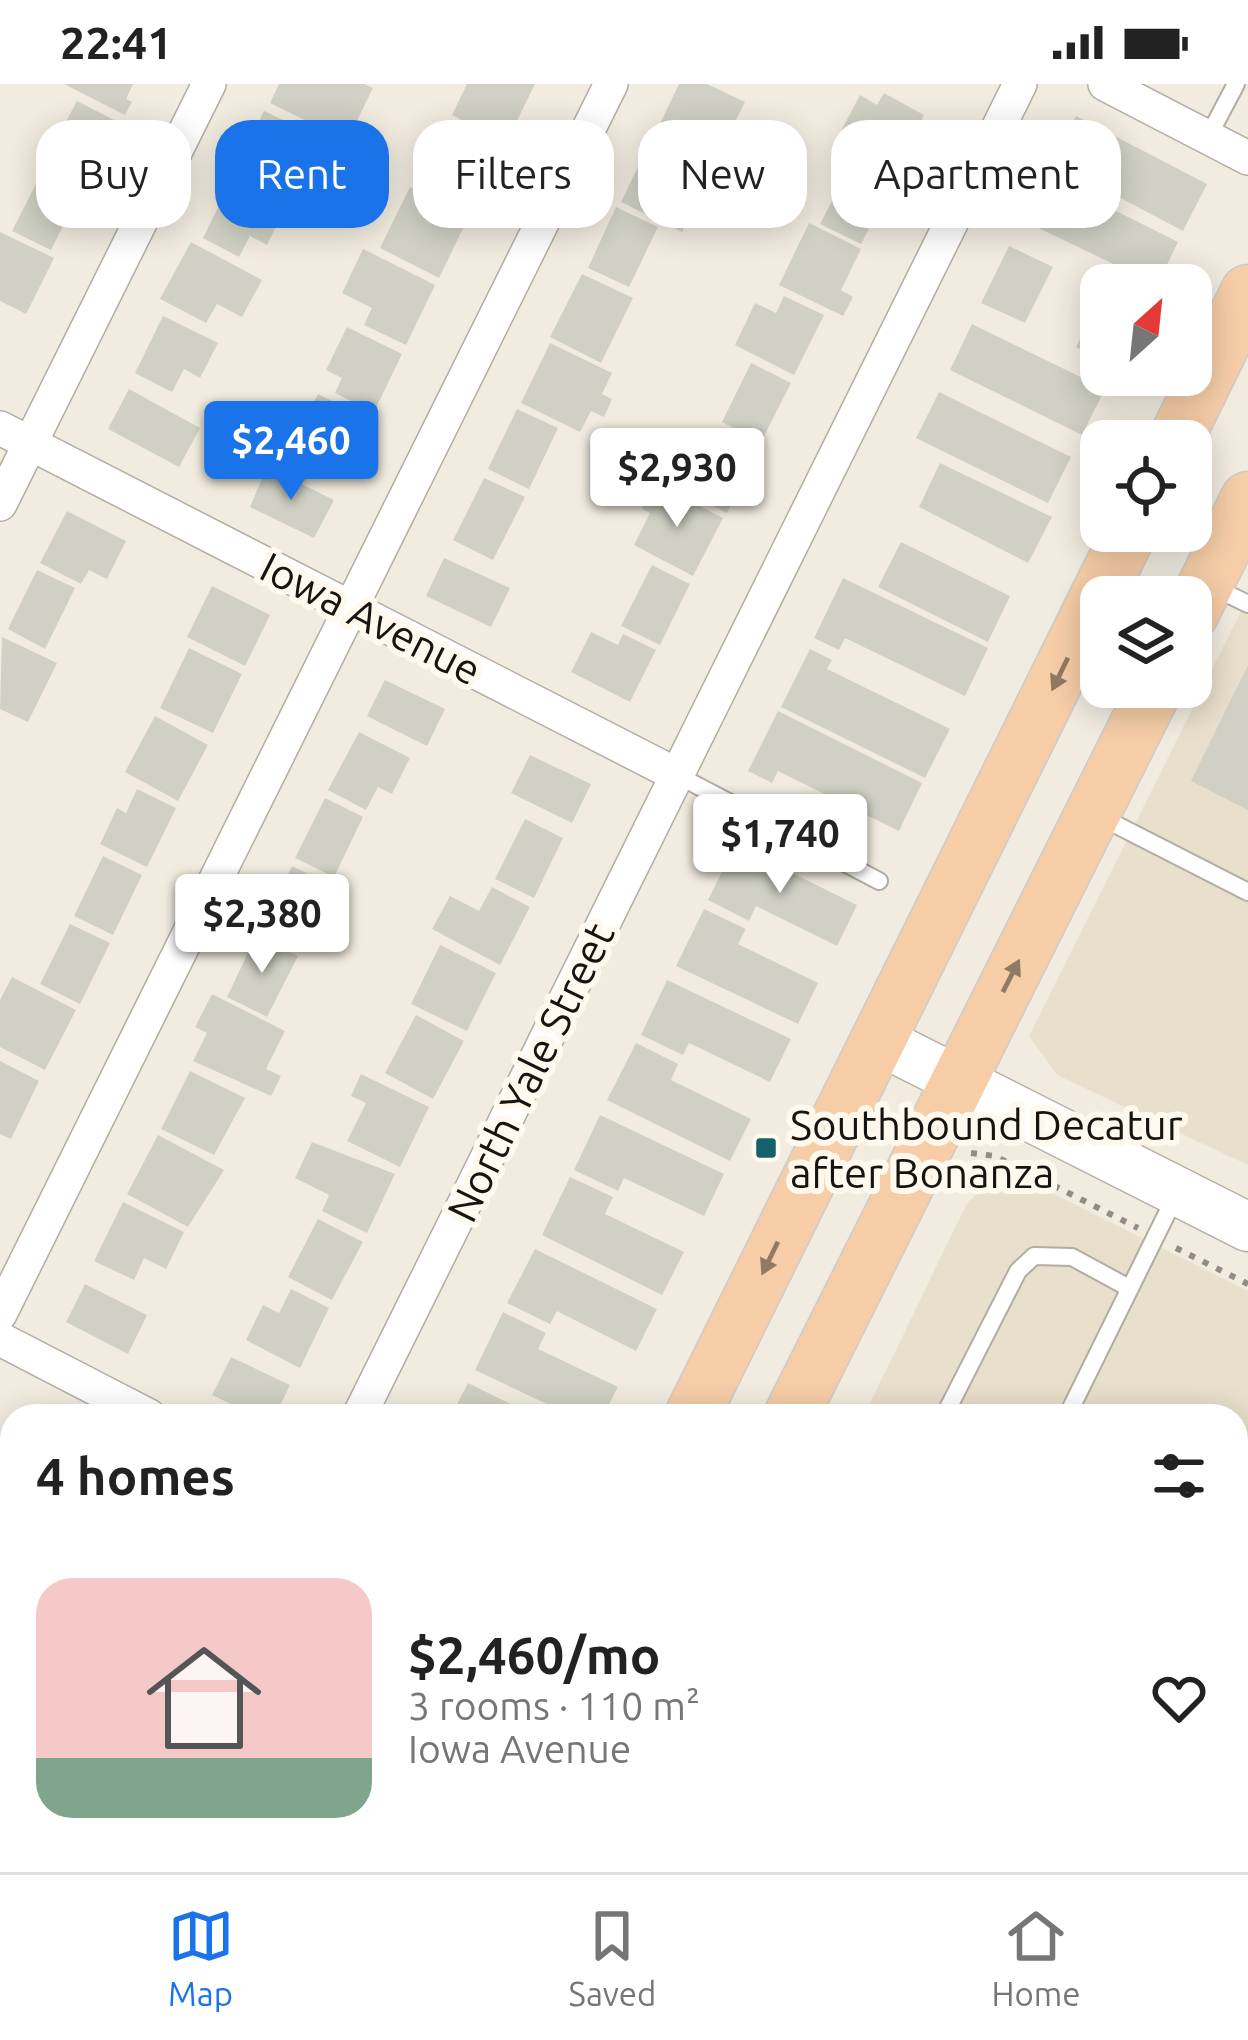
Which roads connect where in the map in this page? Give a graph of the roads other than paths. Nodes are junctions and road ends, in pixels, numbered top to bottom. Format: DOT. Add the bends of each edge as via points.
graph roads {
  1 [pos="209,84"];
  2 [pos="611,84"];
  3 [pos="1020,84"];
  4 [pos="1105,84"];
  5 [pos="1236,84"];
  6 [pos="1208,137"];
  7 [pos="1248,158"];
  8 [pos="1248,292"];
  9 [pos="1184,420"];
  10 [pos="15,436"];
  11 [pos="1248,500"];
  12 [pos="0,504"];
  13 [pos="1120,552"];
  14 [pos="1215,601"];
  15 [pos="351,608"];
  16 [pos="1146,708"];
  17 [pos="677,776"];
  18 [pos="1095,814"];
  19 [pos="879,881"];
  20 [pos="1248,892"];
  21 [pos="878,1040"];
  22 [pos="957,1080"];
  23 [pos="1178,1192"];
  24 [pos="1248,1227"];
  25 [pos="1130,1288"];
  26 [pos="0,1314"];
  27 [pos="0,1339"];
  28 [pos="126,1404"];
  29 [pos="365,1404"];
  30 [pos="698,1404"];
  31 [pos="796,1404"];
  32 [pos="950,1404"];
  33 [pos="1073,1404"];
  1 -- 10 [label="street"];
  2 -- 15 [label="street"];
  3 -- 17 [label="street, North Yale Street"];
  4 -- 6 [label="street"];
  5 -- 6 [label="lane"];
  6 -- 7 [label="street"];
  8 -- 9 [label="main road"];
  10 -- 12 [label="street"];
  10 -- 15 [label="street, Iowa Avenue"];
  11 -- 14 [label="main road"];
  13 -- 21 [label="main road, one-way"];
  15 -- 17 [label="street, Iowa Avenue"];
  15 -- 26 [label="street"];
  16 -- 18 [label="main road"];
  17 -- 19 [label="lane"];
  17 -- 29 [label="street, North Yale Street"];
  18 -- 20 [label="lane"];
  22 -- 18 [label="main road, one-way"];
  21 -- 22 [label="street"];
  21 -- 30 [label="main road, one-way"];
  22 -- 23 [label="street"];
  22 -- 31 [label="main road"];
  23 -- 24 [label="street"];
  23 -- 25 [label="lane"];
  25 -- 32 [label="lane" via="1072,1257 1034,1256 1018,1270"];
  25 -- 33 [label="lane"];
  27 -- 28 [label="street"];
}
